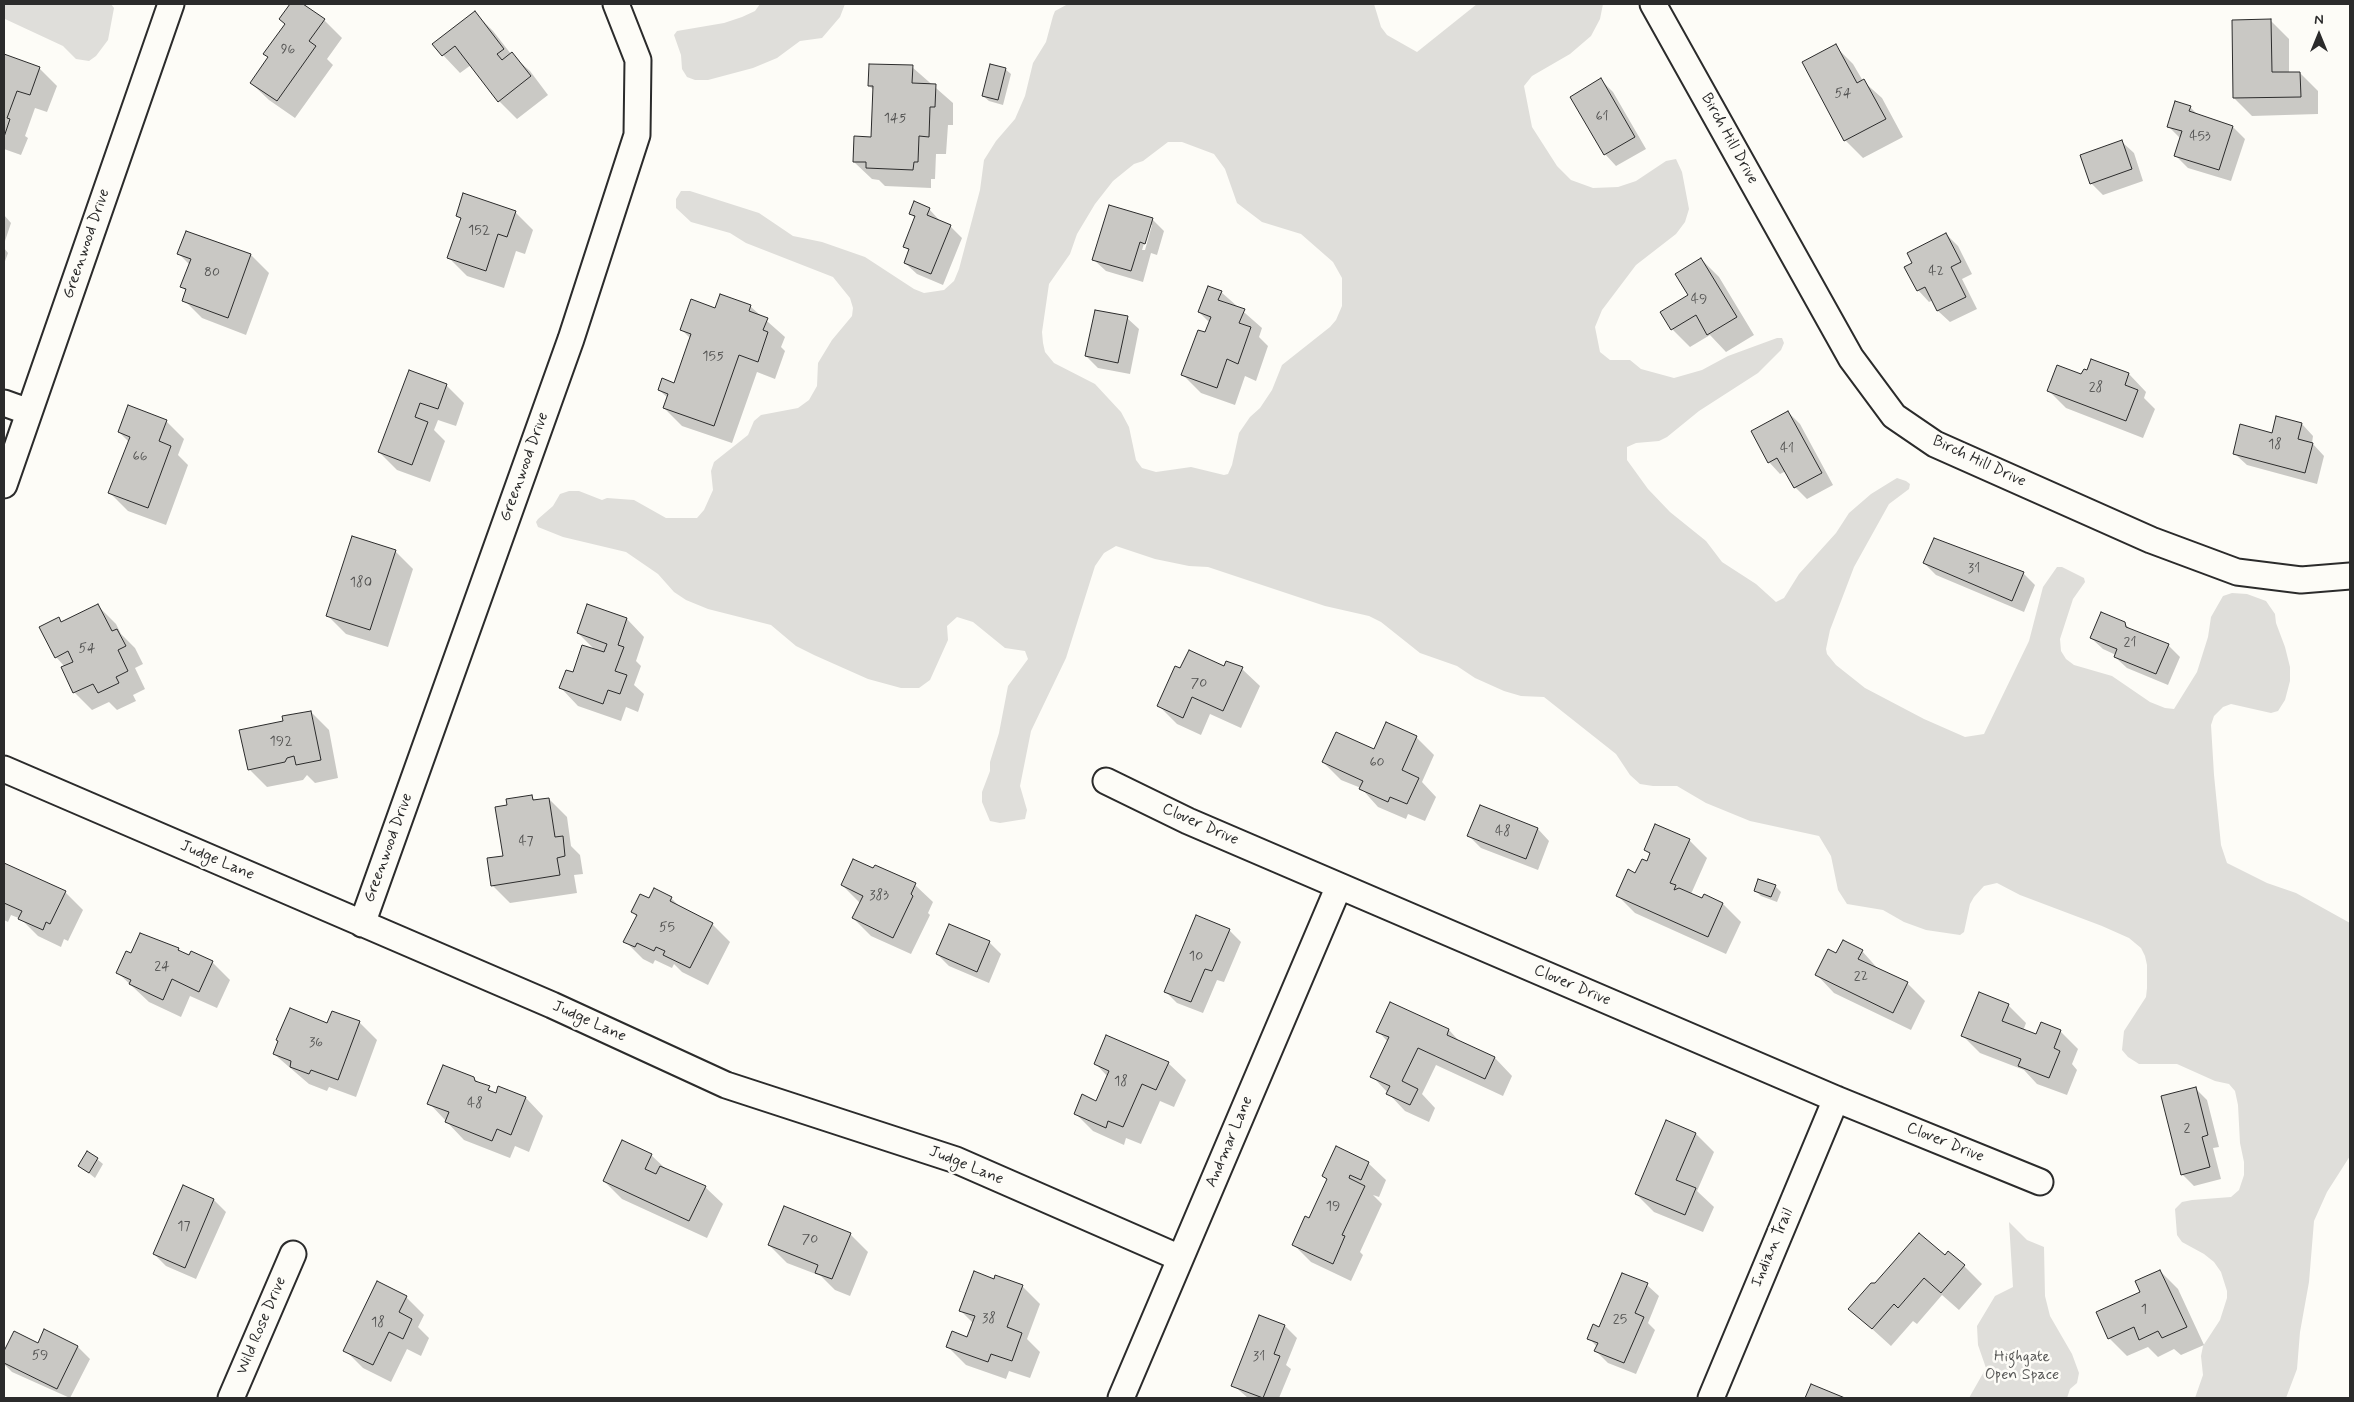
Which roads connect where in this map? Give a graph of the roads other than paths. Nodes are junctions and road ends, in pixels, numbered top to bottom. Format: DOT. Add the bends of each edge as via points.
graph roads {
  1 [pos="171,4"];
  2 [pos="616,4"];
  3 [pos="1653,4"];
  4 [pos="4,403"];
  5 [pos="29,412"];
  6 [pos="4,485"];
  7 [pos="2350,576"];
  8 [pos="4,769"];
  9 [pos="1106,781"];
  10 [pos="1340,886"];
  11 [pos="362,924"];
  12 [pos="1836,1099"];
  13 [pos="2040,1182"];
  14 [pos="293,1254"];
  15 [pos="1180,1258"];
  16 [pos="231,1398"];
  17 [pos="1121,1398"];
  18 [pos="1710,1398"];
  1 -- 5 [label="street, Greenwood Drive"];
  2 -- 11 [label="street, Greenwood Drive" via="638,60 637,135 571,339"];
  3 -- 7 [label="street, Birch Hill Drive" via="1851,358 1894,416 1935,444 2151,540 2237,572 2301,580"];
  4 -- 5 [label="street"];
  5 -- 6 [label="street, Greenwood Drive"];
  8 -- 11 [label="street, Judge Lane"];
  9 -- 10 [label="street, Clover Drive" via="1188,821"];
  10 -- 12 [label="street, Clover Drive"];
  10 -- 15 [label="street, Andmar Lane"];
  11 -- 15 [label="street, Judge Lane" via="552,1005 726,1085 956,1160"];
  12 -- 13 [label="street, Clover Drive"];
  12 -- 18 [label="street, Indian Trail"];
  14 -- 16 [label="street, Wild Rose Drive"];
  15 -- 17 [label="street, Andmar Lane"];
}
